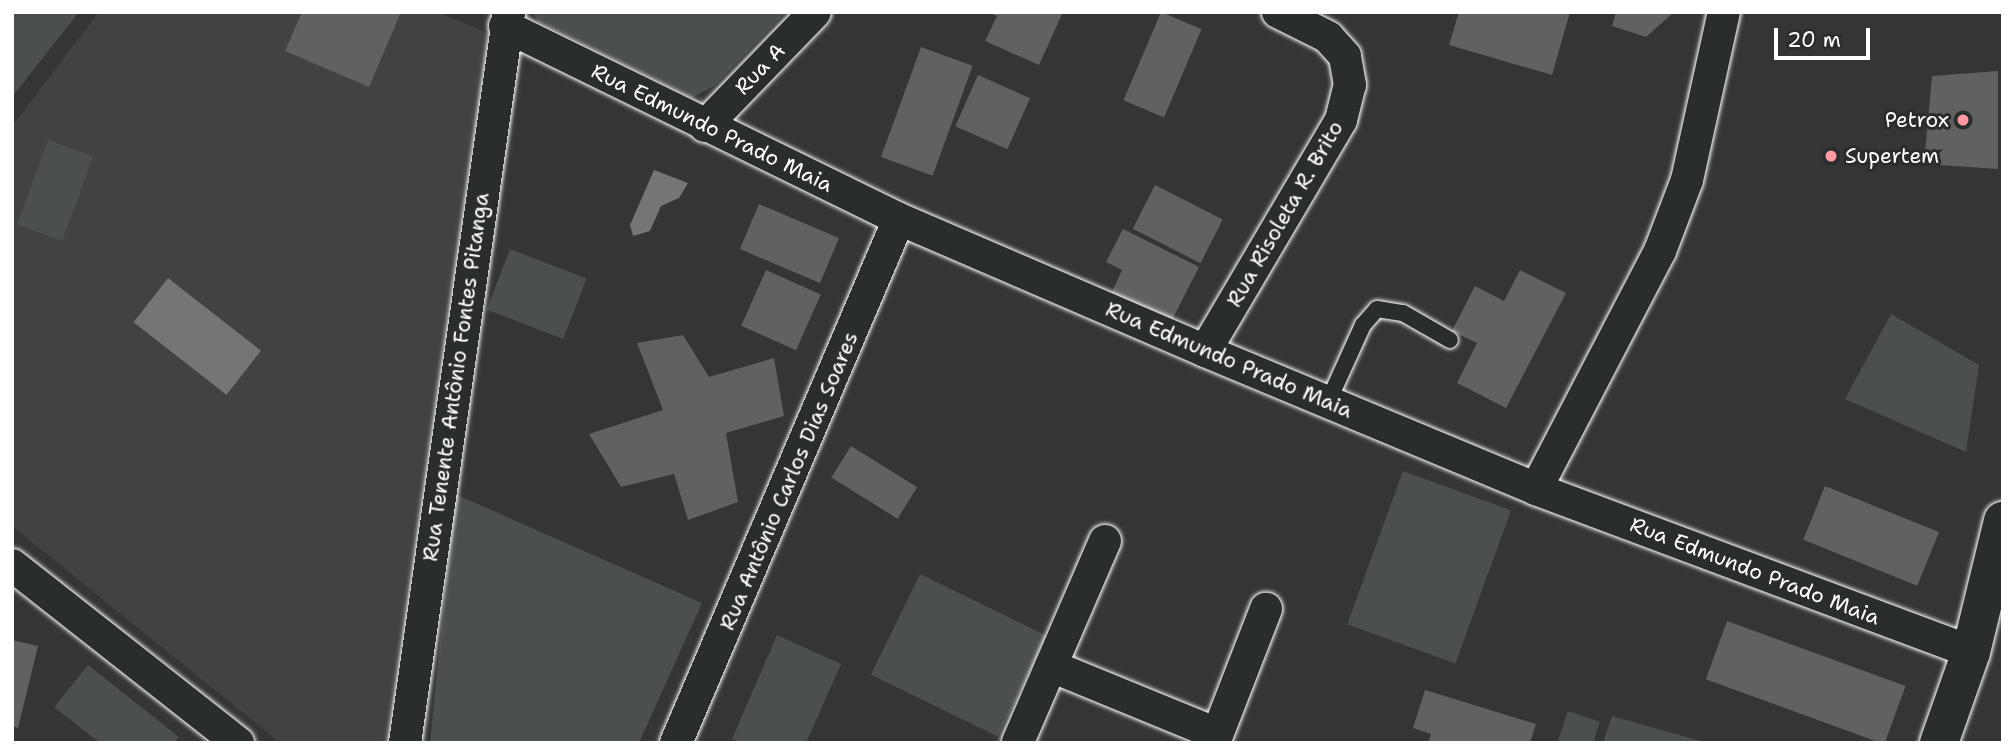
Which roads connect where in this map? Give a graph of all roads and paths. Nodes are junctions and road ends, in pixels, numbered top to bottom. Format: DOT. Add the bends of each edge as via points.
graph roads {
  1 [pos="816,12"];
  2 [pos="1278,12"];
  3 [pos="1724,12"];
  4 [pos="507,19"];
  5 [pos="705,126"];
  6 [pos="899,219"];
  7 [pos="1450,341"];
  8 [pos="1205,351"];
  9 [pos="1328,402"];
  10 [pos="1536,489"];
  11 [pos="2003,521"];
  12 [pos="1105,541"];
  13 [pos="12,565"];
  14 [pos="1266,608"];
  15 [pos="1971,652"];
  16 [pos="1051,666"];
  17 [pos="1216,738"];
  18 [pos="1018,742"];
  19 [pos="238,743"];
  20 [pos="405,743"];
  21 [pos="676,743"];
  22 [pos="1939,743"];
  1 -- 5 [label="street, Rua A"];
  2 -- 8 [label="street, Rua Risoleta R. Brito" via="1328,37 1345,56 1350,85 1341,120"];
  3 -- 10 [label="street" via="1687,180 1660,251"];
  4 -- 5 [label="street, Rua Edmundo Prado Maia"];
  4 -- 20 [label="street, Rua Tenente Antônio Fontes Pitanga"];
  5 -- 6 [label="street, Rua Edmundo Prado Maia"];
  6 -- 8 [label="street, Rua Edmundo Prado Maia"];
  6 -- 21 [label="street, Rua Antônio Carlos Dias Soares"];
  7 -- 9 [label="lane" via="1403,313 1377,309 1363,325"];
  8 -- 9 [label="street, Rua Edmundo Prado Maia"];
  9 -- 10 [label="street, Rua Edmundo Prado Maia"];
  10 -- 15 [label="street, Rua Edmundo Prado Maia"];
  11 -- 15 [label="main road"];
  12 -- 16 [label="street"];
  13 -- 19 [label="street"];
  14 -- 17 [label="street"];
  15 -- 22 [label="main road"];
  16 -- 17 [label="street"];
  16 -- 18 [label="street"];
}
